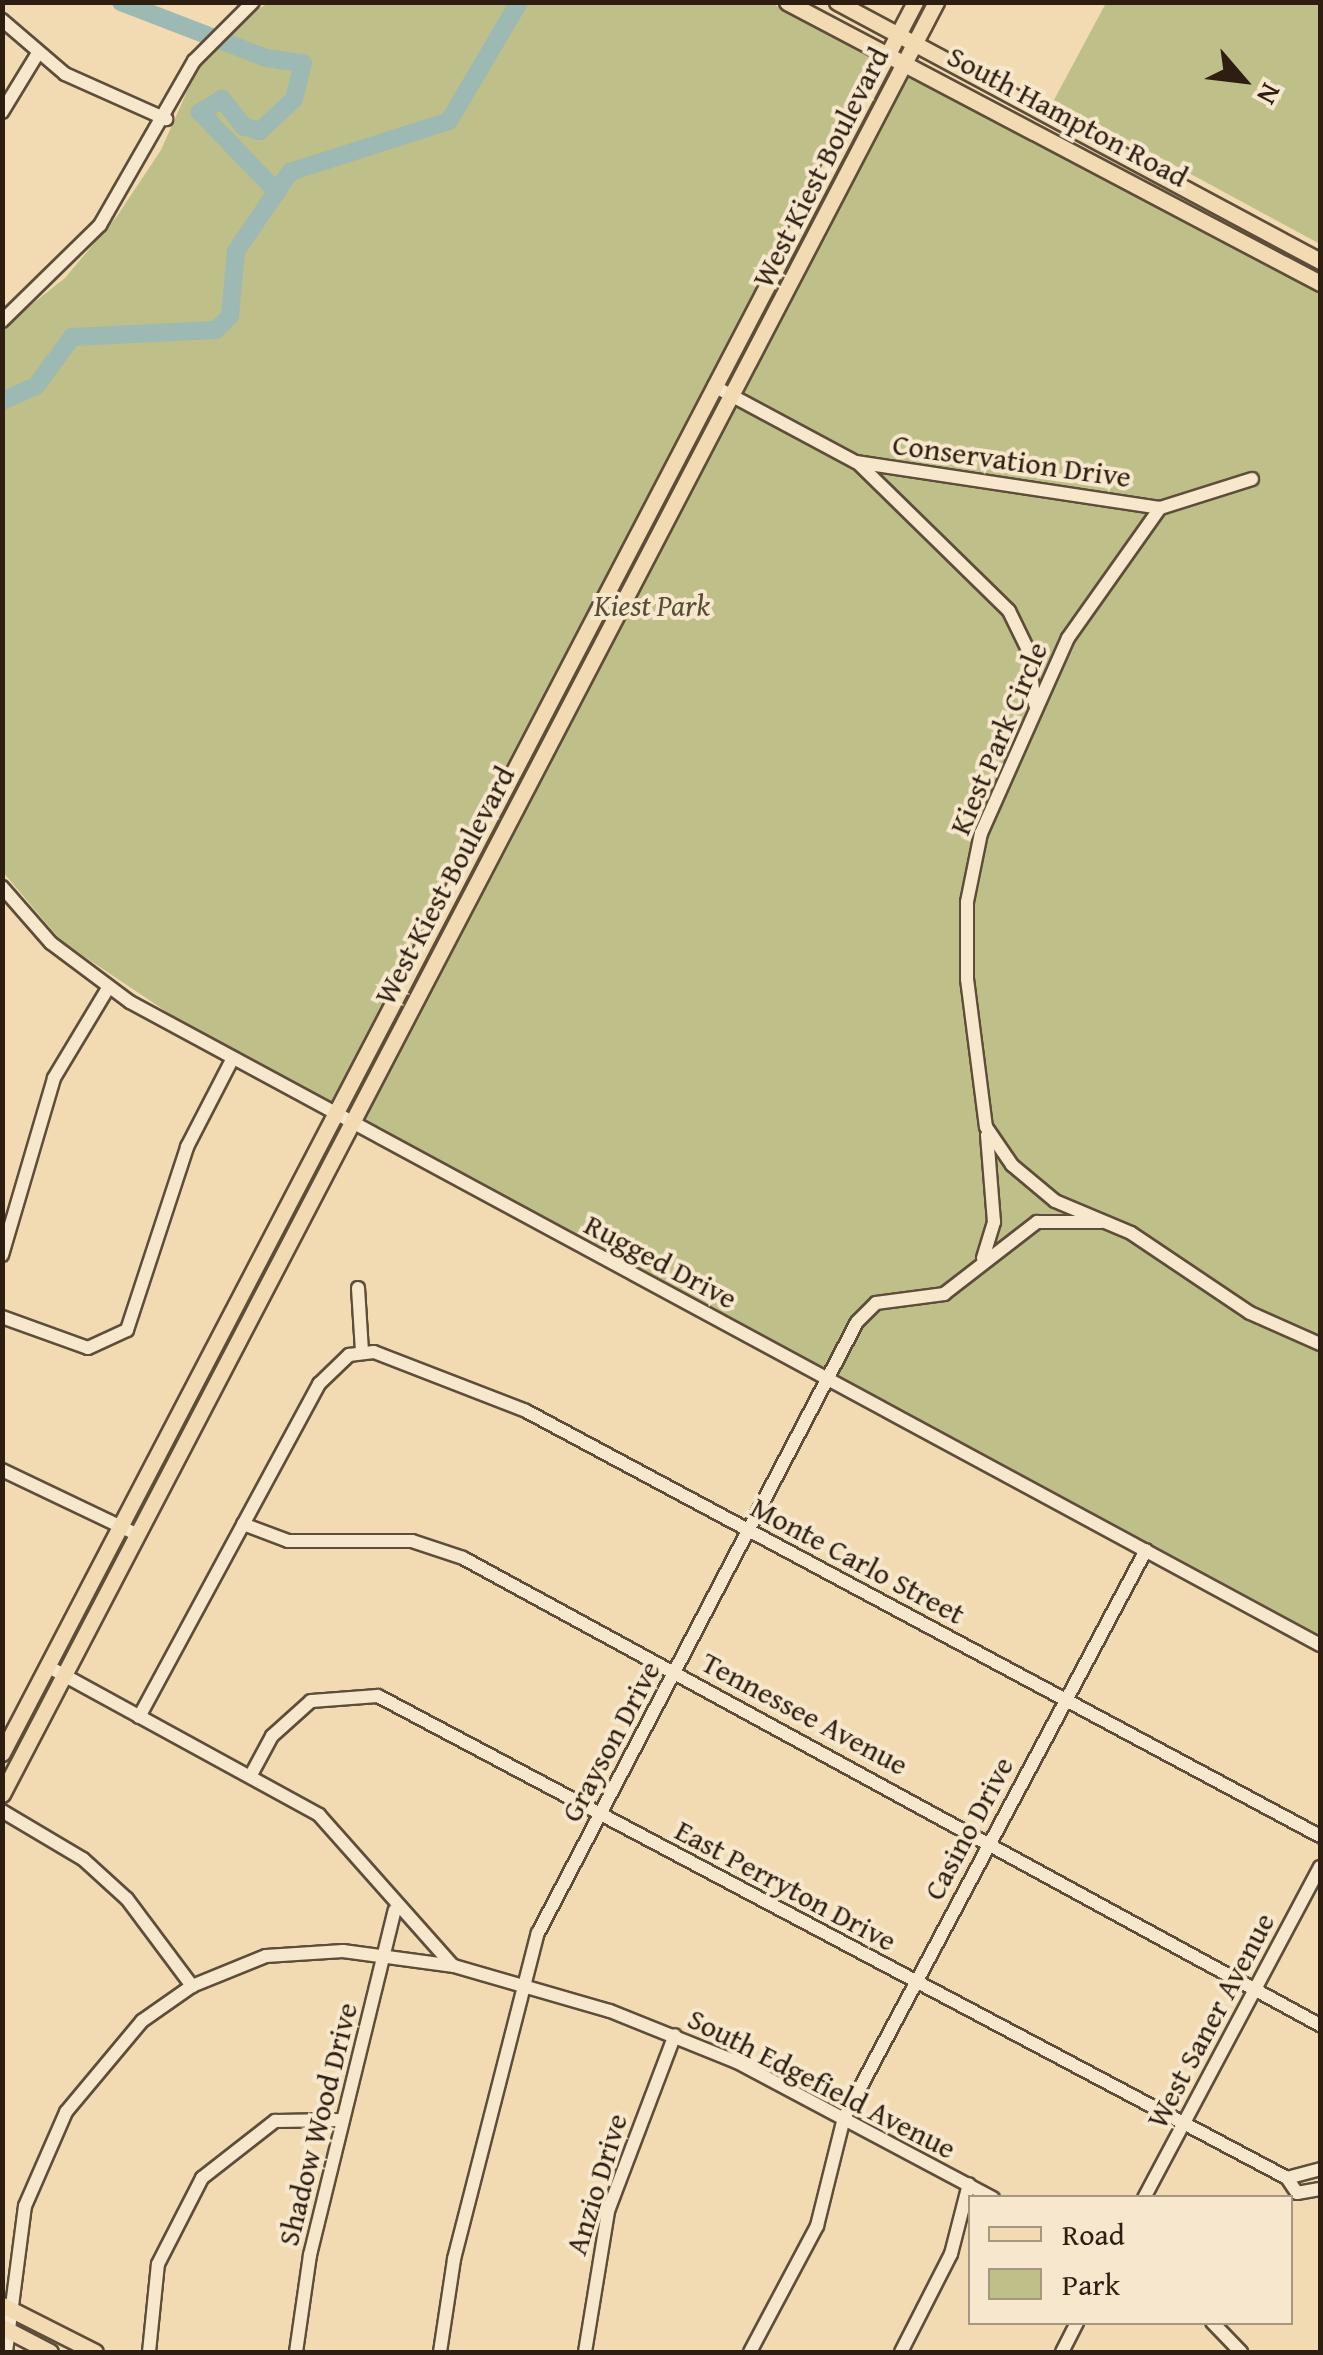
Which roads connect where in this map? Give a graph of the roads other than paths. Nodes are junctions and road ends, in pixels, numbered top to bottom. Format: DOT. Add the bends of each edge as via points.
graph roads {
  1 [pos="254,2"];
  2 [pos="837,2"];
  3 [pos="915,2"];
  4 [pos="936,2"];
  5 [pos="790,3"];
  6 [pos="2,20"];
  7 [pos="899,34"];
  8 [pos="916,42"];
  9 [pos="889,52"];
  10 [pos="38,53"];
  11 [pos="906,60"];
  12 [pos="2,112"];
  13 [pos="166,119"];
  14 [pos="1320,261"];
  15 [pos="1320,283"];
  16 [pos="2,321"];
  17 [pos="714,386"];
  18 [pos="732,395"];
  19 [pos="856,462"];
  20 [pos="1252,479"];
  21 [pos="1160,508"];
  22 [pos="1036,707"];
  23 [pos="2,887"];
  24 [pos="108,988"];
  25 [pos="234,1058"];
  26 [pos="335,1114"];
  27 [pos="350,1122"];
  28 [pos="986,1126"];
  29 [pos="1101,1222"];
  30 [pos="2,1255"];
  31 [pos="983,1260"];
  32 [pos="358,1288"];
  33 [pos="2,1317"];
  34 [pos="226,1322"];
  35 [pos="242,1330"];
  36 [pos="1320,1344"];
  37 [pos="362,1352"];
  38 [pos="830,1381"];
  39 [pos="2,1470"];
  40 [pos="244,1524"];
  41 [pos="120,1526"];
  42 [pos="751,1531"];
  43 [pos="138,1535"];
  44 [pos="1146,1550"];
  45 [pos="1320,1645"];
  46 [pos="48,1668"];
  47 [pos="676,1672"];
  48 [pos="65,1676"];
  49 [pos="1066,1700"];
  50 [pos="139,1716"];
  51 [pos="2,1753"];
  52 [pos="251,1775"];
  53 [pos="2,1794"];
  54 [pos="2,1810"];
  55 [pos="600,1813"];
  56 [pos="1320,1836"];
  57 [pos="990,1841"];
  58 [pos="1320,1867"];
  59 [pos="395,1910"];
  60 [pos="384,1958"];
  61 [pos="454,1966"];
  62 [pos="914,1983"];
  63 [pos="1258,1984"];
  64 [pos="192,1986"];
  65 [pos="523,1986"];
  66 [pos="1320,2025"];
  67 [pos="675,2035"];
  68 [pos="844,2118"];
  69 [pos="343,2120"];
  70 [pos="1182,2125"];
  71 [pos="1320,2169"];
  72 [pos="1286,2178"];
  73 [pos="968,2184"];
  74 [pos="1317,2191"];
  75 [pos="988,2195"];
  76 [pos="1146,2195"];
  77 [pos="6,2306"];
  78 [pos="1076,2325"];
  79 [pos="1215,2325"];
  80 [pos="5,2328"];
  81 [pos="1229,2338"];
  82 [pos="6,2352"];
  83 [pos="50,2352"];
  84 [pos="95,2352"];
  85 [pos="149,2352"];
  86 [pos="296,2352"];
  87 [pos="440,2352"];
  88 [pos="585,2352"];
  89 [pos="750,2352"];
  90 [pos="902,2352"];
  91 [pos="1062,2352"];
  92 [pos="1221,2352"];
  93 [pos="1241,2352"];
  1 -- 13 [label="street" via="194,62"];
  2 -- 7 [label="main road, South Hampton Road"];
  3 -- 7 [label="main road, West Kiest Boulevard"];
  4 -- 8 [label="main road, West Kiest Boulevard"];
  5 -- 9 [label="main road, South Hampton Road"];
  6 -- 10 [label="street"];
  7 -- 8 [label="main road, South Hampton Road"];
  7 -- 9 [label="main road, West Kiest Boulevard"];
  8 -- 11 [label="main road, West Kiest Boulevard"];
  8 -- 14 [label="main road, South Hampton Road"];
  9 -- 11 [label="main road, South Hampton Road"];
  9 -- 17 [label="main road, West Kiest Boulevard"];
  10 -- 12 [label="street"];
  10 -- 13 [label="street"];
  11 -- 15 [label="main road, South Hampton Road"];
  11 -- 18 [label="main road, West Kiest Boulevard"];
  13 -- 16 [label="street" via="100,226"];
  17 -- 18 [label="street, Conservation Drive"];
  17 -- 26 [label="main road, West Kiest Boulevard"];
  18 -- 19 [label="street, Conservation Drive"];
  18 -- 27 [label="main road, West Kiest Boulevard"];
  19 -- 21 [label="street, Conservation Drive"];
  19 -- 22 [label="street, Conservation Drive" via="1008,611 1028,650"];
  20 -- 21 [label="street"];
  21 -- 22 [label="street, Kiest Park Circle" via="1100,582"];
  22 -- 28 [label="street, Kiest Park Circle" via="980,833 967,902"];
  23 -- 24 [label="street, Rugged Drive" via="50,943"];
  24 -- 25 [label="street, Rugged Drive"];
  24 -- 30 [label="street" via="54,1078"];
  25 -- 26 [label="street, Rugged Drive"];
  25 -- 33 [label="street" via="187,1147 126,1330 88,1348"];
  26 -- 27 [label="street, Rugged Drive"];
  26 -- 34 [label="main road, West Kiest Boulevard"];
  27 -- 35 [label="main road, West Kiest Boulevard"];
  27 -- 38 [label="street, Rugged Drive"];
  28 -- 29 [label="street" via="1040,1191"];
  28 -- 31 [label="street" via="994,1222"];
  29 -- 31 [label="street, Grayson Drive" via="1037,1222"];
  29 -- 36 [label="street"];
  31 -- 38 [label="street, Grayson Drive" via="944,1294 869,1307"];
  32 -- 37 [label="street"];
  34 -- 35 [label="main road"];
  34 -- 41 [label="main road, West Kiest Boulevard"];
  35 -- 43 [label="main road, West Kiest Boulevard"];
  37 -- 40 [label="street" via="326,1373"];
  37 -- 42 [label="street, Monte Carlo Street" via="526,1410"];
  38 -- 42 [label="street, Grayson Drive"];
  38 -- 44 [label="street, Rugged Drive"];
  39 -- 41 [label="street"];
  40 -- 47 [label="street, Tennessee Avenue" via="310,1544 434,1547"];
  40 -- 50 [label="street"];
  41 -- 43 [label="street"];
  41 -- 46 [label="main road, West Kiest Boulevard"];
  42 -- 47 [label="street, Grayson Drive"];
  42 -- 49 [label="street, Monte Carlo Street"];
  43 -- 48 [label="main road, West Kiest Boulevard"];
  44 -- 45 [label="street, Rugged Drive"];
  44 -- 49 [label="street, Casino Drive"];
  46 -- 48 [label="street, South Edgefield Avenue"];
  46 -- 51 [label="main road, West Kiest Boulevard"];
  47 -- 55 [label="street, Grayson Drive"];
  47 -- 57 [label="street, Tennessee Avenue"];
  48 -- 50 [label="street, South Edgefield Avenue"];
  48 -- 53 [label="main road, West Kiest Boulevard"];
  49 -- 56 [label="street, Monte Carlo Street"];
  49 -- 57 [label="street, Casino Drive"];
  50 -- 52 [label="street, South Edgefield Avenue"];
  52 -- 55 [label="street, East Perryton Drive" via="289,1716 332,1692 356,1691"];
  52 -- 59 [label="street, South Edgefield Avenue" via="336,1831"];
  54 -- 64 [label="street" via="83,1859 127,1899"];
  55 -- 62 [label="street, East Perryton Drive"];
  55 -- 65 [label="street, Grayson Drive" via="538,1934"];
  57 -- 62 [label="street, Casino Drive"];
  57 -- 63 [label="street, Tennessee Avenue"];
  58 -- 63 [label="street, West Saner Avenue"];
  59 -- 60 [label="street, Shadow Wood Drive"];
  59 -- 61 [label="street, South Edgefield Avenue"];
  60 -- 61 [label="street, South Edgefield Avenue"];
  60 -- 64 [label="street, South Edgefield Avenue" via="305,1950"];
  60 -- 69 [label="street, Shadow Wood Drive"];
  61 -- 65 [label="street, South Edgefield Avenue"];
  62 -- 68 [label="street, Casino Drive"];
  62 -- 70 [label="street, East Perryton Drive"];
  63 -- 66 [label="street, Tennessee Avenue"];
  63 -- 70 [label="street, West Saner Avenue"];
  64 -- 77 [label="street" via="110,2052 58,2125 25,2206"];
  65 -- 67 [label="street, South Edgefield Avenue"];
  65 -- 87 [label="street, Grayson Drive"];
  67 -- 68 [label="street, South Edgefield Avenue"];
  67 -- 88 [label="street, Anzio Drive" via="608,2211"];
  68 -- 73 [label="street, South Edgefield Avenue"];
  68 -- 89 [label="street, Casino Drive" via="818,2226"];
  69 -- 85 [label="street" via="276,2120 202,2178 158,2264"];
  69 -- 86 [label="street, Shadow Wood Drive"];
  70 -- 72 [label="street, East Perryton Drive"];
  70 -- 76 [label="street, West Saner Avenue"];
  71 -- 72 [label="street"];
  72 -- 74 [label="street, East Perryton Drive" via="1297,2193"];
  73 -- 75 [label="street, South Edgefield Avenue"];
  73 -- 90 [label="street" via="951,2254"];
  77 -- 80 [label="street"];
  77 -- 84 [label="main road"];
  78 -- 91 [label="street"];
  79 -- 81 [label="street"];
  80 -- 82 [label="street"];
  80 -- 83 [label="main road"];
  81 -- 92 [label="street"];
  81 -- 93 [label="street"];
}
